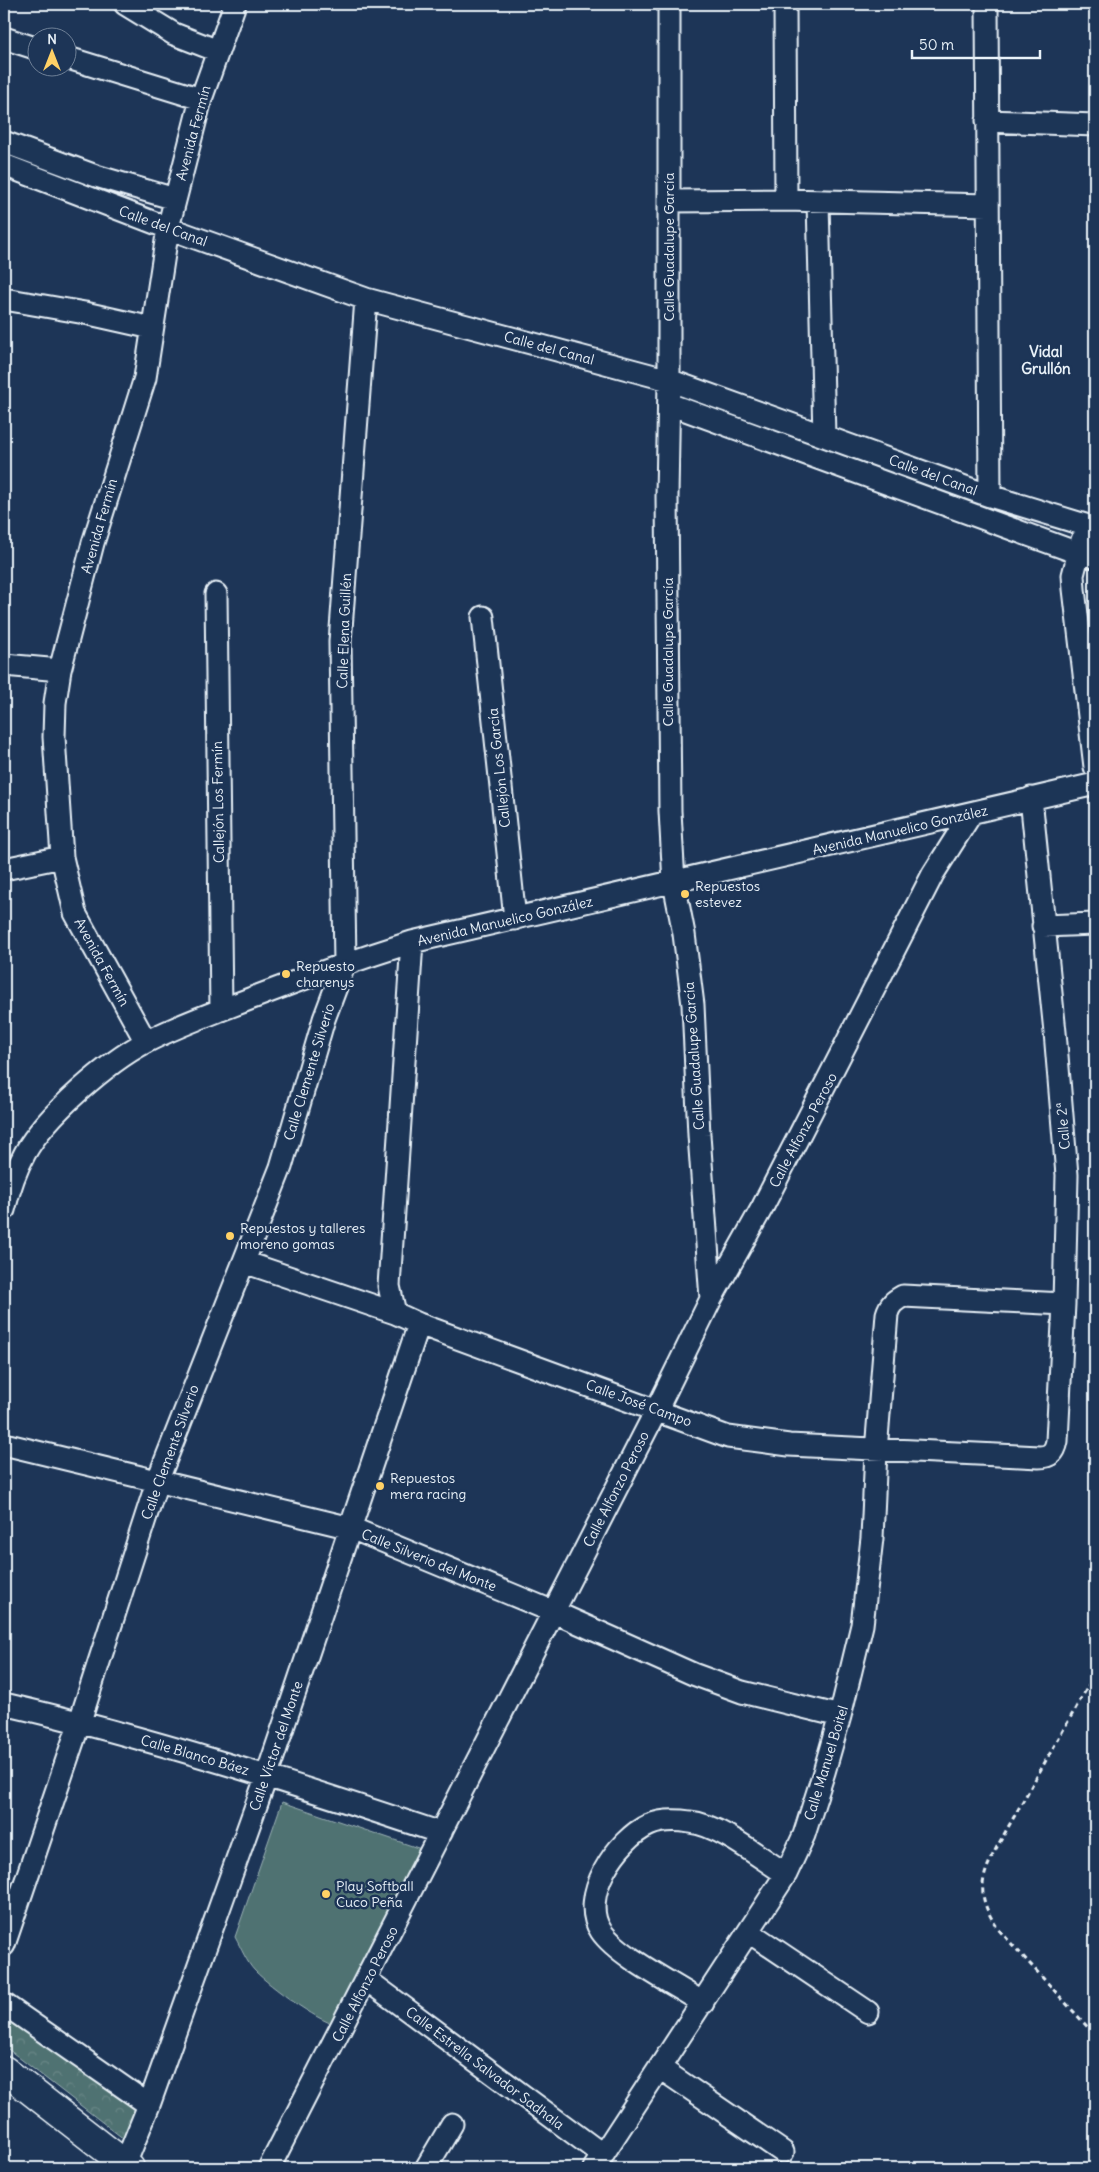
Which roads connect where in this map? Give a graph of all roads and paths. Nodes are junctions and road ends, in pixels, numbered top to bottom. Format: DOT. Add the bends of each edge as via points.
graph roads {
  1 [pos="125,4"];
  2 [pos="235,4"];
  3 [pos="670,4"];
  4 [pos="785,4"];
  5 [pos="987,4"];
  6 [pos="4,38"];
  7 [pos="28,46"];
  8 [pos="218,51"];
  9 [pos="78,61"];
  10 [pos="201,99"];
  11 [pos="988,121"];
  12 [pos="1095,125"];
  13 [pos="4,142"];
  14 [pos="4,165"];
  15 [pos="175,199"];
  16 [pos="786,200"];
  17 [pos="669,201"];
  18 [pos="818,202"];
  19 [pos="988,205"];
  20 [pos="168,228"];
  21 [pos="4,299"];
  22 [pos="366,299"];
  23 [pos="152,328"];
  24 [pos="670,380"];
  25 [pos="669,404"];
  26 [pos="824,436"];
  27 [pos="990,496"];
  28 [pos="1091,526"];
  29 [pos="1086,555"];
  30 [pos="216,594"];
  31 [pos="483,617"];
  32 [pos="4,665"];
  33 [pos="60,670"];
  34 [pos="1095,768"];
  35 [pos="1095,784"];
  36 [pos="1031,798"];
  37 [pos="971,814"];
  38 [pos="62,857"];
  39 [pos="4,869"];
  40 [pos="674,883"];
  41 [pos="515,919"];
  42 [pos="1095,924"];
  43 [pos="1043,926"];
  44 [pos="412,942"];
  45 [pos="344,963"];
  46 [pos="221,1010"];
  47 [pos="146,1042"];
  48 [pos="4,1210"];
  49 [pos="244,1262"];
  50 [pos="711,1299"];
  51 [pos="1064,1304"];
  52 [pos="394,1314"];
  53 [pos="419,1324"];
  54 [pos="657,1409"];
  55 [pos="4,1444"];
  56 [pos="876,1451"];
  57 [pos="1052,1454"];
  58 [pos="157,1482"];
  59 [pos="352,1528"];
  60 [pos="554,1612"];
  61 [pos="1095,1674"];
  62 [pos="4,1704"];
  63 [pos="840,1716"];
  64 [pos="80,1722"];
  65 [pos="267,1775"];
  66 [pos="441,1833"];
  67 [pos="786,1874"];
  68 [pos="749,1932"];
  69 [pos="4,1945"];
  70 [pos="367,1980"];
  71 [pos="703,2003"];
  72 [pos="4,2004"];
  73 [pos="868,2012"];
  74 [pos="1095,2035"];
  75 [pos="660,2068"];
  76 [pos="4,2070"];
  77 [pos="149,2105"];
  78 [pos="452,2124"];
  79 [pos="783,2152"];
  80 [pos="598,2162"];
  81 [pos="128,2166"];
  82 [pos="269,2168"];
  83 [pos="426,2168"];
  1 -- 8 [label="street" via="174,34"];
  2 -- 8 [label="street, Avenida Fermín"];
  3 -- 17 [label="street, Calle Guadalupe García"];
  4 -- 16 [label="street"];
  5 -- 11 [label="street"];
  6 -- 7 [label="street"];
  8 -- 10 [label="street, Avenida Fermín"];
  9 -- 10 [label="street"];
  10 -- 15 [label="street, Avenida Fermín"];
  11 -- 12 [label="street"];
  11 -- 19 [label="street"];
  13 -- 15 [label="street" via="96,176"];
  14 -- 20 [label="street, Calle del Canal"];
  15 -- 20 [label="street, Avenida Fermín"];
  16 -- 17 [label="street"];
  16 -- 18 [label="street"];
  17 -- 24 [label="street, Calle Guadalupe García"];
  18 -- 19 [label="street"];
  18 -- 26 [label="street"];
  19 -- 27 [label="street"];
  20 -- 22 [label="street, Calle del Canal"];
  20 -- 23 [label="street, Avenida Fermín"];
  21 -- 23 [label="street"];
  22 -- 24 [label="street, Calle del Canal"];
  22 -- 45 [label="street, Calle Elena Guillén" via="340,642"];
  23 -- 33 [label="street, Avenida Fermín" via="144,378 93,543"];
  24 -- 25 [label="street, Calle Guadalupe García"];
  24 -- 26 [label="street, Calle del Canal"];
  25 -- 29 [label="street"];
  25 -- 40 [label="street, Calle Guadalupe García" via="667,507"];
  26 -- 27 [label="street, Calle del Canal"];
  27 -- 28 [label="street, Calle del Canal"];
  28 -- 29 [label="street"];
  29 -- 34 [label="street" via="1073,575"];
  30 -- 46 [label="street, Callejón Los Fermín"];
  31 -- 41 [label="street, Callejón Los García"];
  32 -- 33 [label="street"];
  33 -- 38 [label="street, Avenida Fermín" via="54,737"];
  35 -- 36 [label="street, Avenida Manuelico González"];
  36 -- 37 [label="street, Avenida Manuelico González"];
  36 -- 43 [label="street, Calle 2ª"];
  37 -- 40 [label="street, Avenida Manuelico González"];
  37 -- 50 [label="street, Calle Alfonzo Peroso" via="933,874 776,1181"];
  38 -- 39 [label="street"];
  38 -- 47 [label="street, Avenida Fermín" via="75,912"];
  40 -- 41 [label="street, Avenida Manuelico González"];
  40 -- 50 [label="street, Calle Guadalupe García" via="693,1006"];
  41 -- 44 [label="street, Avenida Manuelico González"];
  42 -- 43 [label="street"];
  43 -- 51 [label="street, Calle 2ª" via="1067,1175"];
  44 -- 45 [label="street, Avenida Manuelico González"];
  44 -- 52 [label="street" via="390,1286"];
  45 -- 46 [label="street, Avenida Manuelico González"];
  45 -- 49 [label="street, Calle Clemente Silverio" via="324,1019 281,1167"];
  46 -- 47 [label="street, Avenida Manuelico González"];
  47 -- 48 [label="street, Avenida Manuelico González" via="105,1070 47,1124 24,1154"];
  49 -- 52 [label="street, Calle José Campo"];
  49 -- 58 [label="street, Calle Clemente Silverio"];
  50 -- 54 [label="street, Calle Alfonzo Peroso"];
  51 -- 56 [label="street, Calle Manuel Boitel" via="918,1296 903,1296 893,1302 886,1314"];
  51 -- 57 [label="street, Calle 2ª" via="1057,1441"];
  52 -- 53 [label="street, Calle José Campo"];
  53 -- 54 [label="street, Calle José Campo"];
  53 -- 59 [label="street, Calle Víctor del Monte"];
  54 -- 56 [label="street, Calle José Campo" via="728,1437"];
  54 -- 60 [label="street, Calle Alfonzo Peroso"];
  55 -- 58 [label="street, Calle Silverio del Monte"];
  56 -- 57 [label="street, Calle José Campo" via="1039,1457"];
  56 -- 63 [label="street, Calle Manuel Boitel" via="872,1538 862,1625"];
  58 -- 59 [label="street, Calle Silverio del Monte"];
  58 -- 64 [label="street, Calle Clemente Silverio"];
  59 -- 60 [label="street, Calle Silverio del Monte"];
  59 -- 65 [label="street, Calle Víctor del Monte"];
  60 -- 63 [label="street, Calle Silverio del Monte" via="693,1674 742,1692"];
  60 -- 66 [label="street, Calle Alfonzo Peroso"];
  61 -- 74 [label="path" via="986,1867 982,1888 986,1912 999,1930"];
  62 -- 64 [label="street, Calle Blanco Báez"];
  63 -- 67 [label="street, Calle Manuel Boitel" via="804,1835"];
  64 -- 65 [label="street, Calle Blanco Báez"];
  64 -- 69 [label="street, Calle Clemente Silverio"];
  65 -- 66 [label="street, Calle Blanco Báez"];
  65 -- 77 [label="street, Calle Víctor del Monte"];
  66 -- 70 [label="street, Calle Alfonzo Peroso"];
  67 -- 68 [label="street, Calle Manuel Boitel"];
  67 -- 71 [label="street" via="718,1830 678,1820 651,1824 639,1830 617,1851 594,1897 600,1929 612,1945"];
  68 -- 71 [label="street, Calle Manuel Boitel"];
  68 -- 73 [label="street"];
  70 -- 80 [label="street, Calle Estrella Salvador Sadhala"];
  70 -- 82 [label="street, Calle Alfonzo Peroso"];
  71 -- 75 [label="street, Calle Manuel Boitel"];
  72 -- 77 [label="street"];
  75 -- 79 [label="street"];
  75 -- 80 [label="street, Calle Manuel Boitel"];
  76 -- 81 [label="main road"];
  77 -- 81 [label="street, Calle Víctor del Monte"];
  78 -- 83 [label="street"];
}
